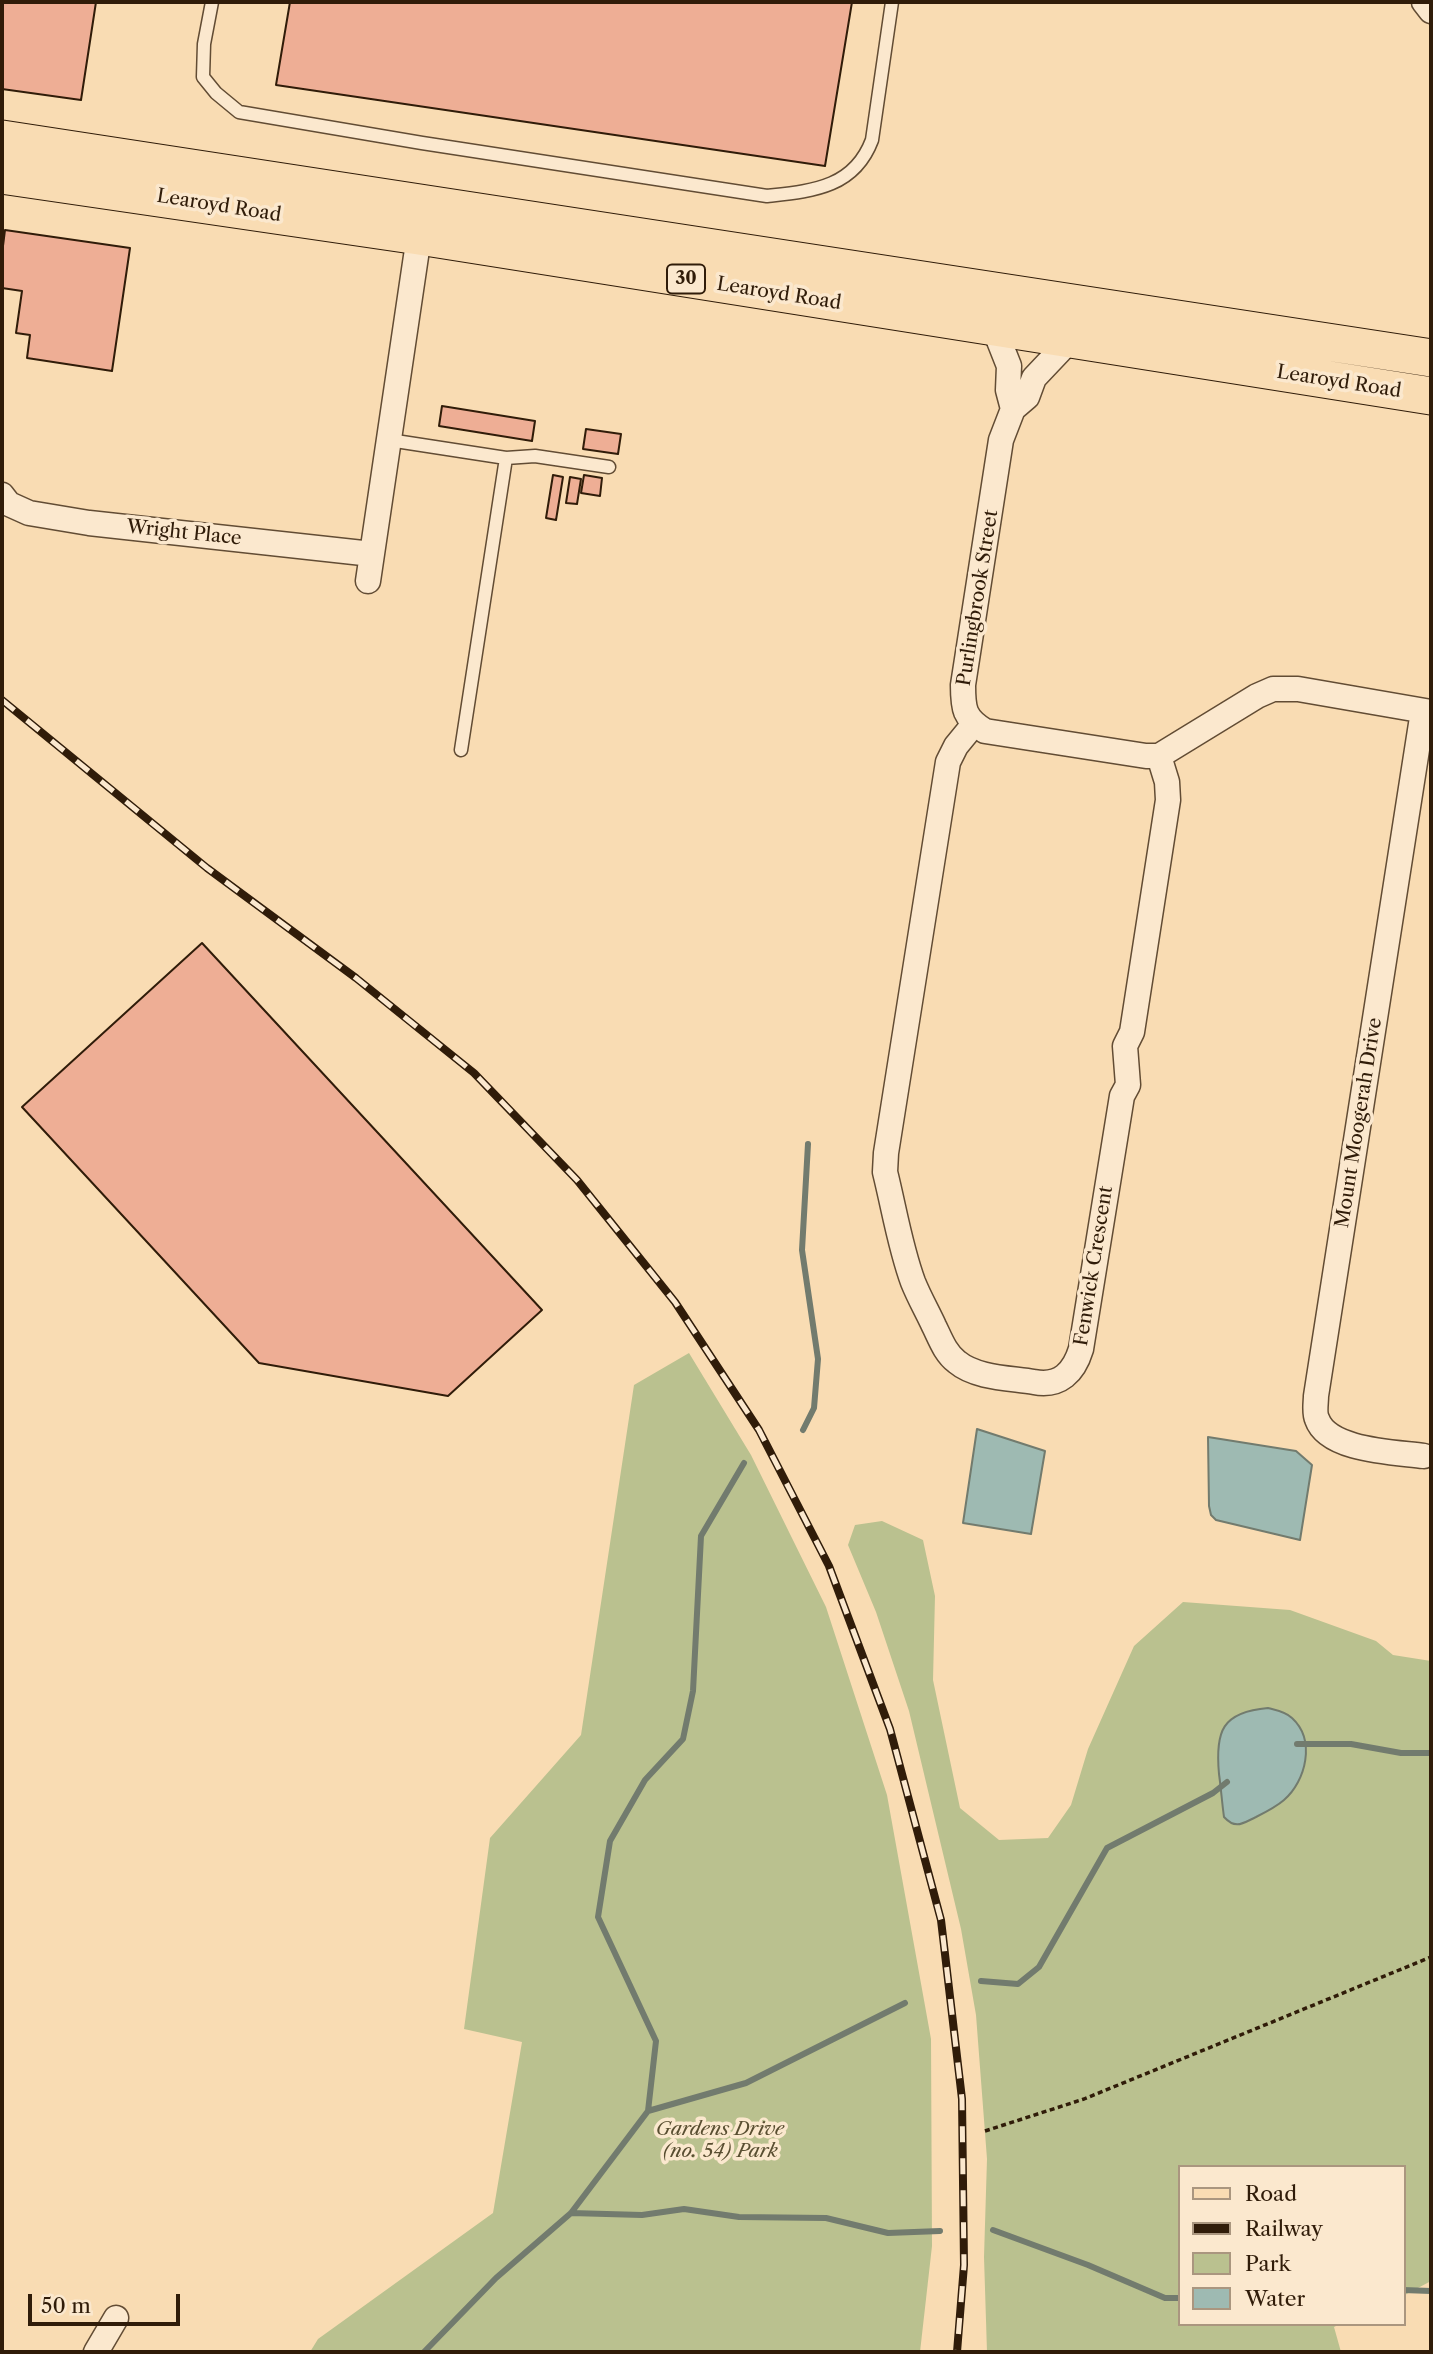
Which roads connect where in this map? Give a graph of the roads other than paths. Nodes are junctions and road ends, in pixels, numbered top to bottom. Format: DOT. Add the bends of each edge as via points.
graph roads {
  1 [pos="212,2"];
  2 [pos="892,2"];
  3 [pos="1423,2"];
  4 [pos="1431,11"];
  5 [pos="2,139"];
  6 [pos="2,175"];
  7 [pos="419,236"];
  8 [pos="994,328"];
  9 [pos="1070,340"];
  10 [pos="1431,358"];
  11 [pos="1431,396"];
  12 [pos="1013,410"];
  13 [pos="389,440"];
  14 [pos="506,458"];
  15 [pos="609,467"];
  16 [pos="2,495"];
  17 [pos="372,554"];
  18 [pos="368,581"];
  19 [pos="1427,711"];
  20 [pos="974,724"];
  21 [pos="461,750"];
  22 [pos="1159,756"];
  23 [pos="1424,1456"];
  24 [pos="116,2318"];
  25 [pos="96,2352"];
  1 -- 2 [label="lane" via="203,78 239,112 767,196 813,191 840,180 865,158 872,140"];
  3 -- 4 [label="street"];
  5 -- 10 [label="main road, Learoyd Road / 30"];
  6 -- 7 [label="main road, Learoyd Road / 30"];
  7 -- 8 [label="main road, Learoyd Road / 30"];
  7 -- 13 [label="street"];
  8 -- 9 [label="main road, Learoyd Road / 30"];
  8 -- 12 [label="street, Purlingbrook Street" via="1009,366 1007,390"];
  9 -- 11 [label="main road, Learoyd Road / 30"];
  9 -- 12 [label="street, Purlingbrook Street" via="1040,370 1027,397"];
  12 -- 20 [label="street, Purlingbrook Street" via="1001,440 963,685 963,704"];
  13 -- 14 [label="lane"];
  13 -- 17 [label="street"];
  14 -- 15 [label="lane" via="535,456"];
  14 -- 21 [label="lane"];
  16 -- 17 [label="street, Wright Place" via="9,504 29,513 89,523"];
  17 -- 18 [label="street"];
  19 -- 22 [label="street" via="1298,689 1273,689"];
  19 -- 23 [label="street, Mount Moogerah Drive" via="1316,1396 1317,1419 1328,1435 1346,1444"];
  20 -- 22 [label="street" via="985,731"];
  20 -- 22 [label="street, Fenwick Crescent" via="948,762 885,1172 916,1290 948,1353 979,1373 1052,1382 1071,1372 1081,1349 1122,1096 1128,1084 1125,1046 1132,1032 1168,800"];
  24 -- 25 [label="street"];
}
